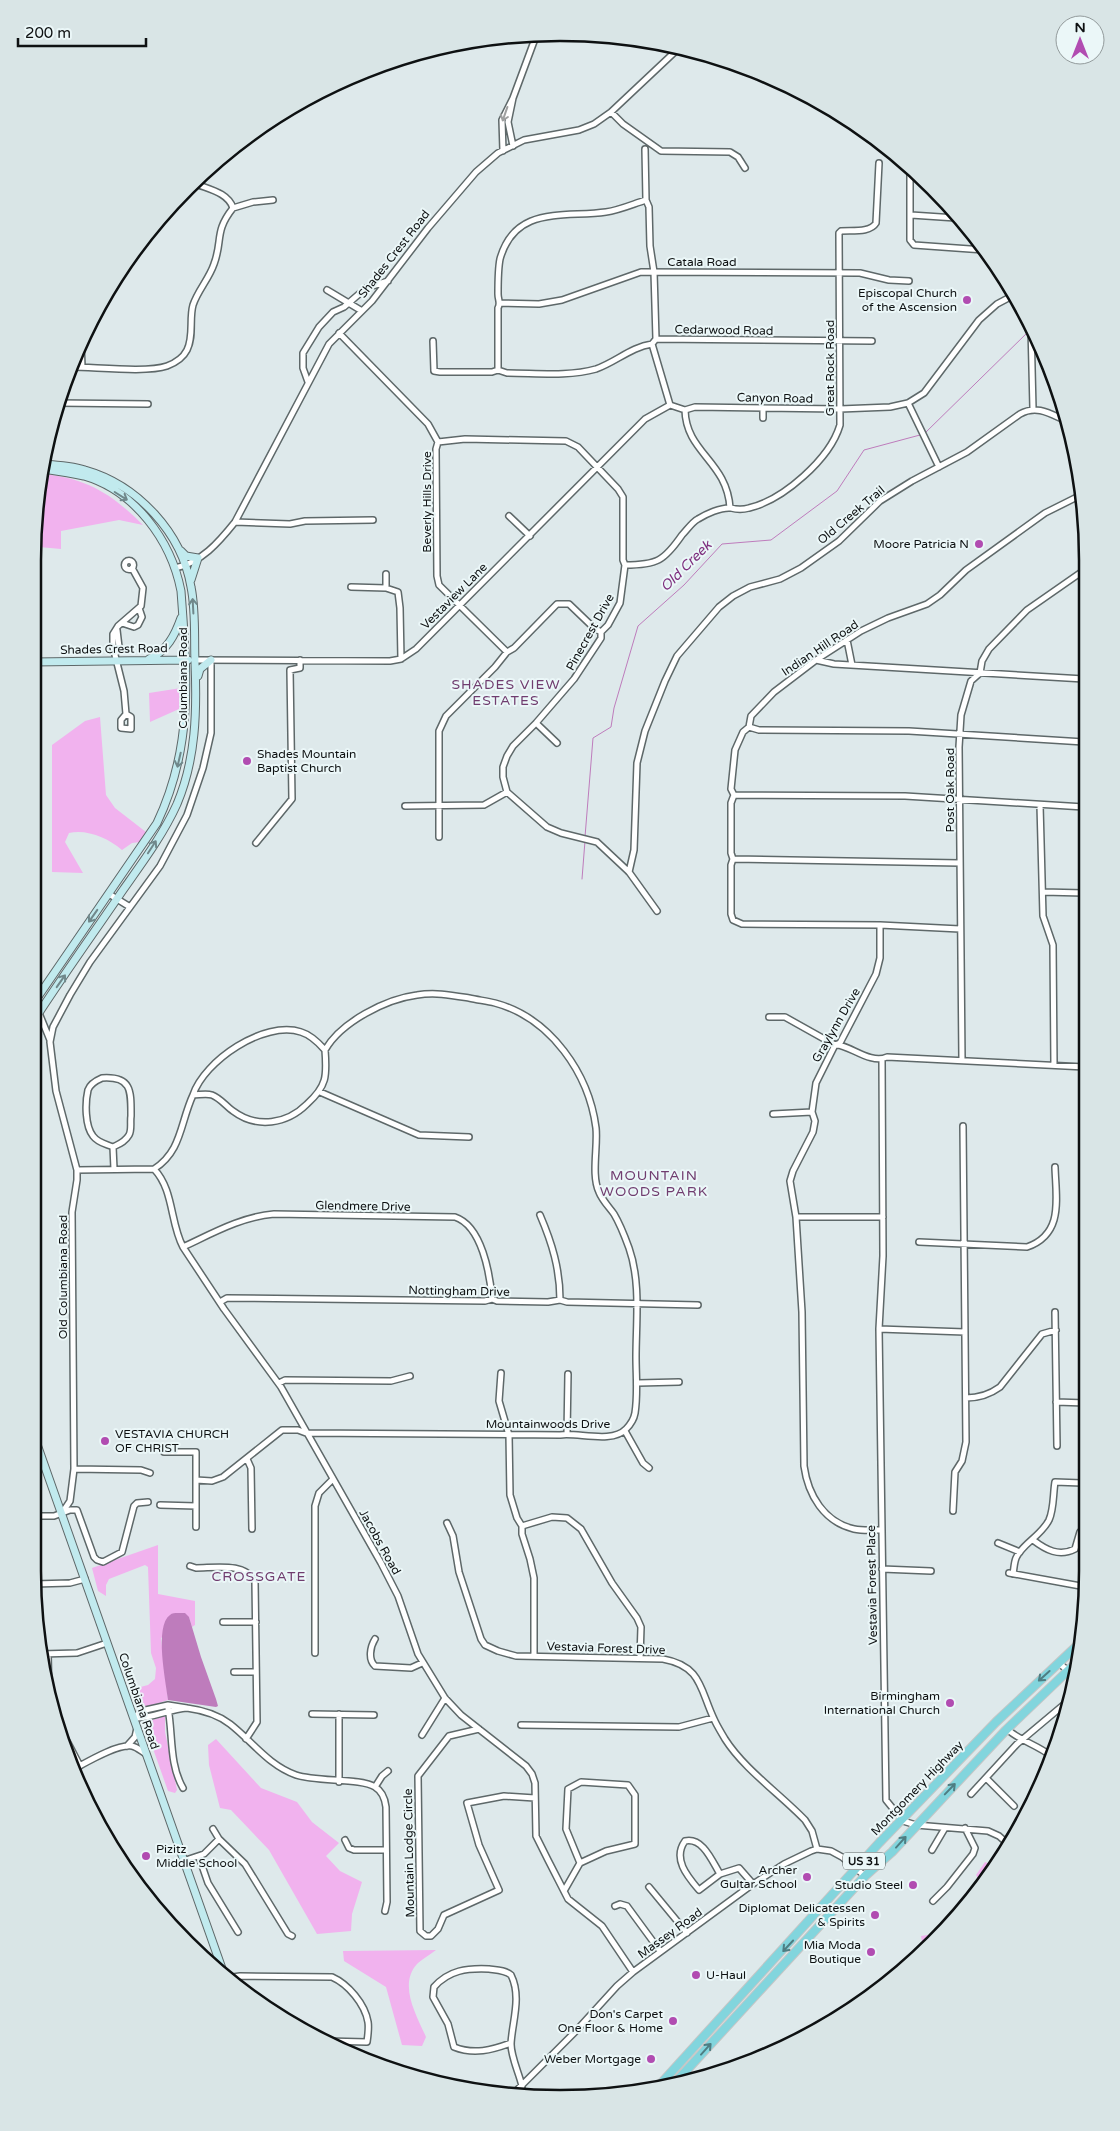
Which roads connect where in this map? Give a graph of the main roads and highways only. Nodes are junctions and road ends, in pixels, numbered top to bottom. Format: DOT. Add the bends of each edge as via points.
graph roads {
  1 [pos="50,465"];
  2 [pos="49,470"];
  3 [pos="179,549"];
  4 [pos="190,583"];
  5 [pos="183,613"];
  6 [pos="147,660"];
  7 [pos="185,660"];
  8 [pos="195,660"];
  9 [pos="211,660"];
  10 [pos="41,662"];
  11 [pos="196,681"];
  12 [pos="186,709"];
  13 [pos="196,709"];
  14 [pos="172,786"];
  15 [pos="182,790"];
  16 [pos="41,992"];
  17 [pos="41,1010"];
  18 [pos="41,1454"];
  19 [pos="1072,1650"];
  20 [pos="1069,1670"];
  21 [pos="221,1963"];
  22 [pos="682,2075"];
  23 [pos="664,2079"];
  1 -- 3 [label="main road, Columbiana Road" via="85,470 111,480 157,516"];
  2 -- 5 [label="main road, Columbiana Road, one-way" via="85,477 130,501 159,534 175,568"];
  3 -- 4 [label="main road, Columbiana Road"];
  3 -- 4 [label="main road" via="186,556 198,558"];
  8 -- 4 [label="main road, Columbiana Road, one-way"];
  5 -- 6 [label="main road" via="171,640 159,654"];
  5 -- 7 [label="main road, Columbiana Road"];
  6 -- 7 [label="main road, Shades Crest Road"];
  6 -- 10 [label="main road, Shades Crest Road" via="116,657"];
  7 -- 8 [label="main road, Shades Crest Road"];
  7 -- 12 [label="main road, Columbiana Road"];
  8 -- 11 [label="main road, Columbiana Road"];
  9 -- 11 [label="main road" via="200,669"];
  11 -- 13 [label="main road, Columbiana Road"];
  12 -- 13 [label="main road"];
  12 -- 14 [label="main road, Columbiana Road, one-way" via="181,754"];
  13 -- 15 [label="main road, Columbiana Road" via="193,742"];
  14 -- 15 [label="main road"];
  14 -- 16 [label="main road, Columbiana Road, one-way" via="157,823"];
  17 -- 15 [label="main road, Columbiana Road, one-way" via="165,827"];
  18 -- 21 [label="main road, Columbiana Road"];
  19 -- 23 [label="main road, Montgomery Highway / US 31, one-way" via="996,1722 879,1843"];
  22 -- 20 [label="main road, Montgomery Highway / US 31, one-way" via="865,1876 892,1852 1007,1729"];
}
